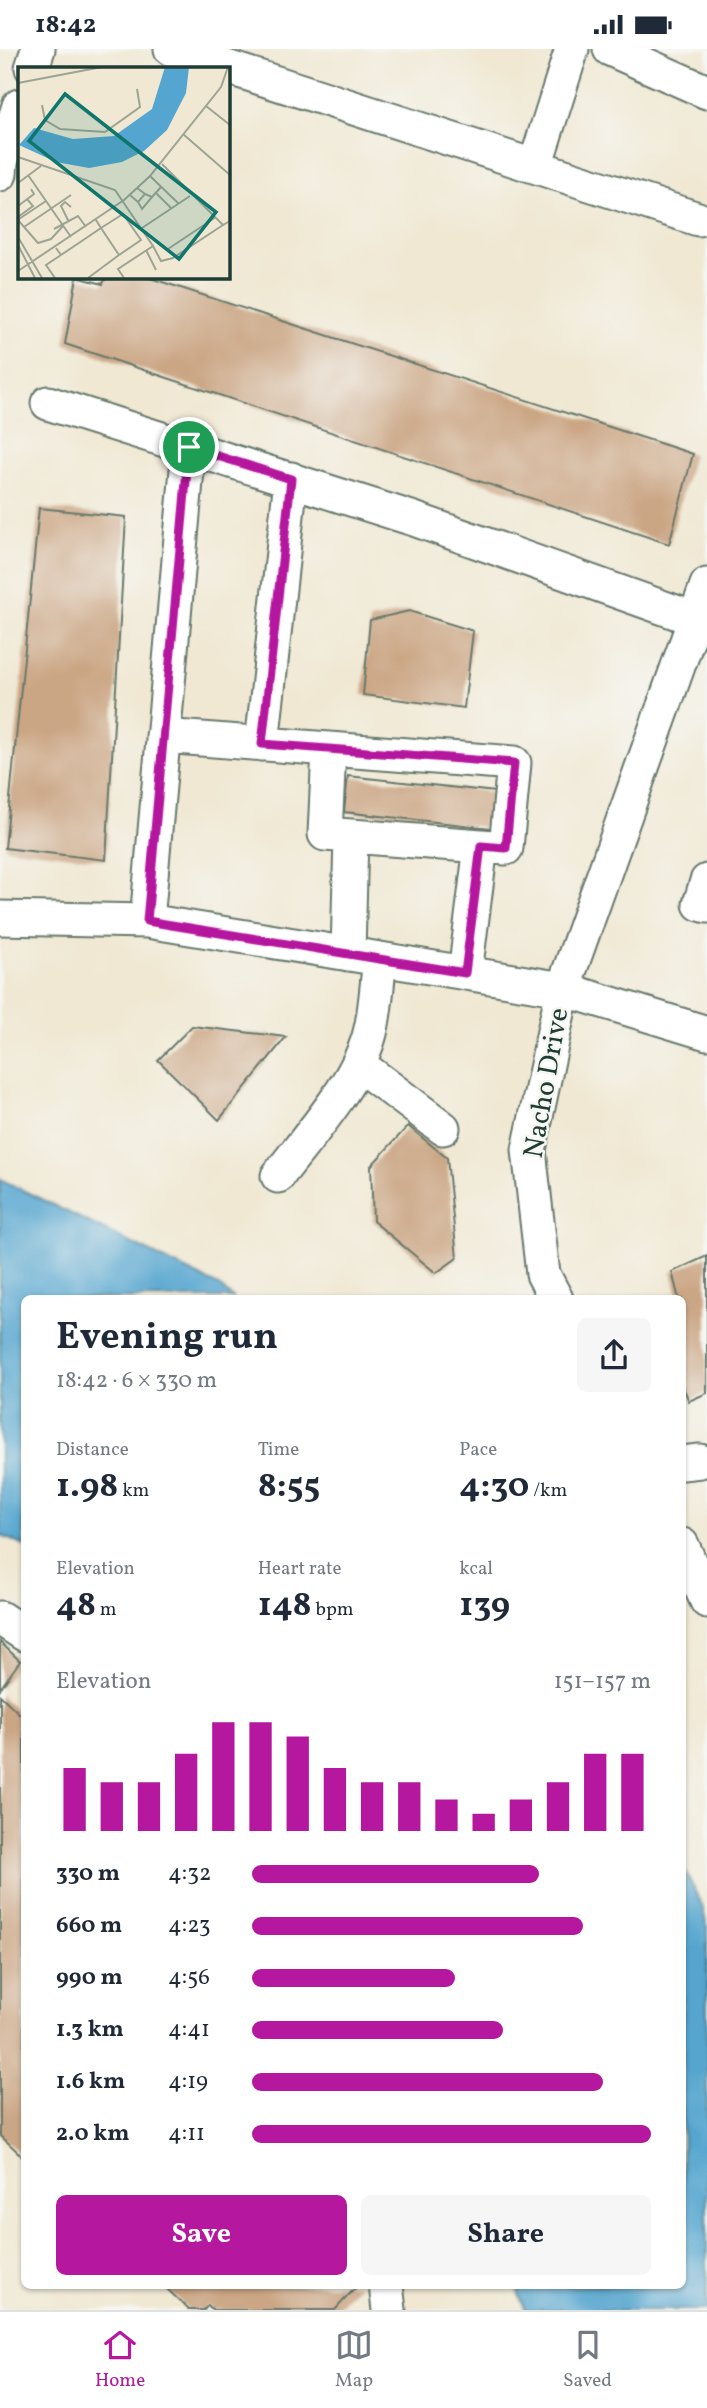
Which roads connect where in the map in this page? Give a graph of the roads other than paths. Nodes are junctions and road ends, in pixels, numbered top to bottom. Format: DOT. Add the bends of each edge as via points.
graph roads {
  1 [pos="38,49"];
  2 [pos="171,49"];
  3 [pos="572,49"];
  4 [pos="610,49"];
  5 [pos="32,67"];
  6 [pos="227,67"];
  7 [pos="229,68"];
  8 [pos="707,92"];
  9 [pos="18,109"];
  10 [pos="535,166"];
  11 [pos="0,174"];
  12 [pos="698,219"];
  13 [pos="48,403"];
  14 [pos="189,447"];
  15 [pos="291,479"];
  16 [pos="707,585"];
  17 [pos="695,619"];
  18 [pos="163,736"];
  19 [pos="262,744"];
  20 [pos="329,749"];
  21 [pos="351,836"];
  22 [pos="481,846"];
  23 [pos="707,881"];
  24 [pos="707,906"];
  25 [pos="0,918"];
  26 [pos="147,921"];
  27 [pos="348,954"];
  28 [pos="380,959"];
  29 [pos="465,973"];
  30 [pos="563,989"];
  31 [pos="707,1033"];
  32 [pos="358,1065"];
  33 [pos="443,1128"];
  34 [pos="278,1176"];
  35 [pos="554,1295"];
  36 [pos="686,1554"];
  37 [pos="707,1601"];
  38 [pos="0,1618"];
  39 [pos="21,1632"];
  40 [pos="386,2289"];
  41 [pos="389,2310"];
  1 -- 5 [label="street"];
  2 -- 6 [label="street"];
  3 -- 10 [label="street"];
  4 -- 8 [label="street"];
  7 -- 10 [label="street"];
  9 -- 11 [label="street"];
  10 -- 12 [label="street"];
  13 -- 14 [label="street"];
  14 -- 15 [label="street"];
  14 -- 18 [label="street"];
  15 -- 17 [label="street"];
  15 -- 19 [label="street"];
  16 -- 17 [label="street, Nacho Drive"];
  17 -- 30 [label="street, Nacho Drive"];
  18 -- 19 [label="street"];
  18 -- 26 [label="street"];
  19 -- 20 [label="street"];
  20 -- 21 [label="street" via="325,834"];
  20 -- 22 [label="street" via="514,763 506,848"];
  21 -- 22 [label="street"];
  21 -- 27 [label="street"];
  22 -- 29 [label="street"];
  23 -- 24 [label="street" via="700,904"];
  25 -- 26 [label="street"];
  26 -- 27 [label="street"];
  27 -- 28 [label="street"];
  28 -- 29 [label="street"];
  28 -- 32 [label="street" via="371,1030"];
  29 -- 30 [label="street"];
  30 -- 31 [label="street"];
  30 -- 35 [label="street, Nacho Drive" via="528,1150 543,1274"];
  32 -- 33 [label="street"];
  32 -- 34 [label="street"];
  36 -- 37 [label="street"];
  38 -- 39 [label="street"];
  40 -- 41 [label="street"];
}
